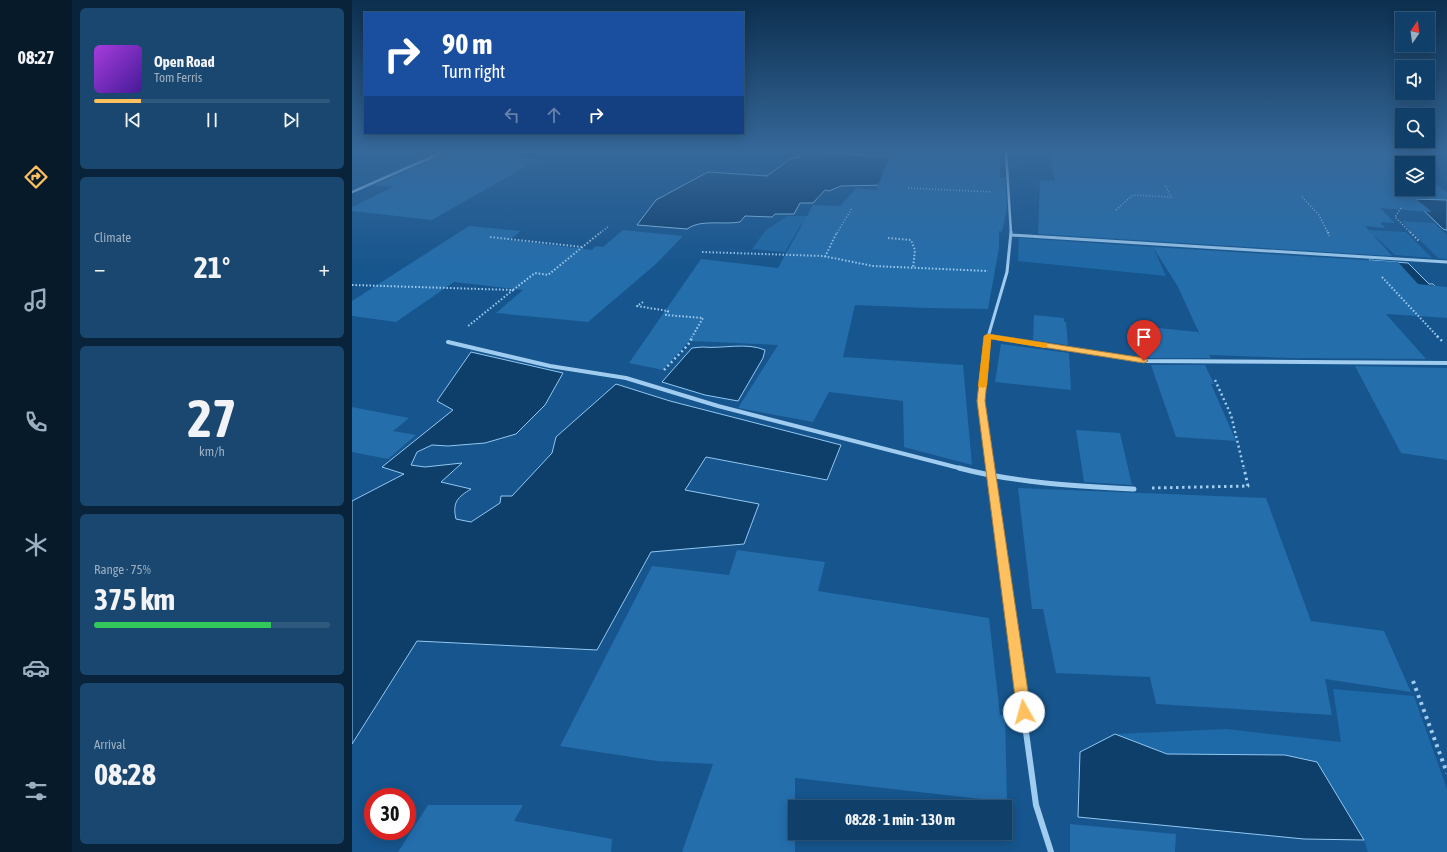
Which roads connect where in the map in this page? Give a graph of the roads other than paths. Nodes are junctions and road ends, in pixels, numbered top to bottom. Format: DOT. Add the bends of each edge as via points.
graph roads {
  1 [pos="1007,192"];
  2 [pos="1011,234"];
  3 [pos="1447,262"];
  4 [pos="988,336"];
  5 [pos="448,342"];
  6 [pos="1447,363"];
  7 [pos="990,476"];
  8 [pos="1134,489"];
  9 [pos="1051,852"];
  1 -- 2 [label="street"];
  2 -- 3 [label="street"];
  2 -- 4 [label="street" via="1007,272"];
  4 -- 6 [label="street" via="1144,361"];
  4 -- 7 [label="street" via="981,401"];
  5 -- 7 [label="street" via="550,366 626,378 718,406"];
  7 -- 8 [label="street"];
  7 -- 9 [label="street" via="1036,805"];
}
